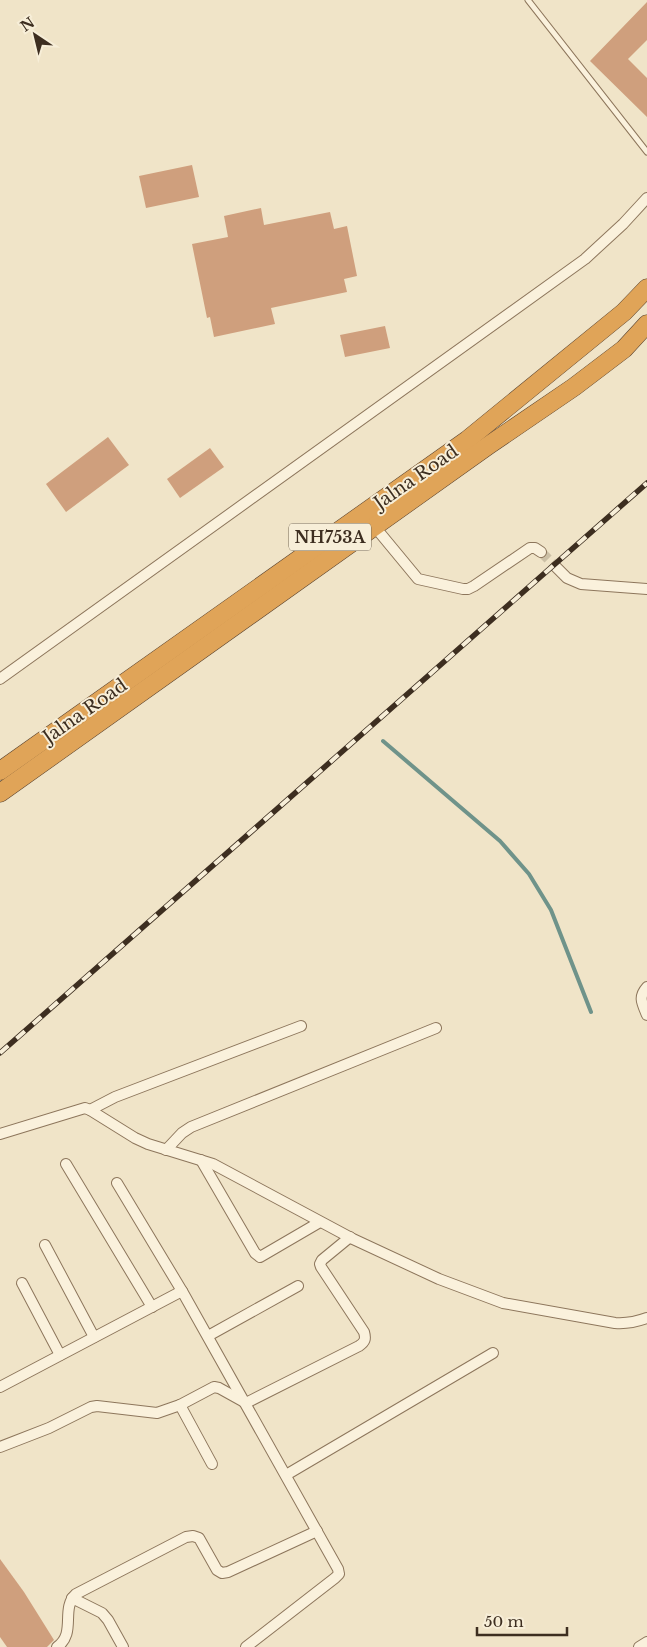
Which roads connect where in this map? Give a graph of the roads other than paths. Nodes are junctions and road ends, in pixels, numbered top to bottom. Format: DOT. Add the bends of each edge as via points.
graph roads {
  1 [pos="528,0"];
  2 [pos="647,152"];
  3 [pos="647,198"];
  4 [pos="647,288"];
  5 [pos="647,324"];
  6 [pos="375,527"];
  7 [pos="541,552"];
  8 [pos="556,567"];
  9 [pos="647,589"];
  10 [pos="0,679"];
  11 [pos="0,771"];
  12 [pos="0,793"];
  13 [pos="647,987"];
  14 [pos="647,1015"];
  15 [pos="301,1026"];
  16 [pos="436,1028"];
  17 [pos="90,1110"];
  18 [pos="0,1134"];
  19 [pos="166,1150"];
  20 [pos="202,1160"];
  21 [pos="66,1164"];
  22 [pos="117,1183"];
  23 [pos="320,1222"];
  24 [pos="350,1237"];
  25 [pos="45,1245"];
  26 [pos="22,1283"];
  27 [pos="298,1286"];
  28 [pos="182,1291"];
  29 [pos="152,1307"];
  30 [pos="647,1318"];
  31 [pos="208,1336"];
  32 [pos="94,1337"];
  33 [pos="493,1353"];
  34 [pos="60,1355"];
  35 [pos="0,1387"];
  36 [pos="246,1403"];
  37 [pos="180,1405"];
  38 [pos="0,1447"];
  39 [pos="212,1464"];
  40 [pos="286,1475"];
  41 [pos="317,1531"];
  42 [pos="72,1598"];
  43 [pos="647,1642"];
  44 [pos="57,1647"];
  45 [pos="122,1647"];
  46 [pos="246,1647"];
  47 [pos="639,1647"];
  1 -- 2 [label="lane"];
  3 -- 10 [label="street" via="585,259"];
  4 -- 11 [label="highway, Jalna Road / NH753A" via="624,312 467,440"];
  5 -- 6 [label="highway, Jalna Road / NH753A" via="624,349 574,387"];
  6 -- 7 [label="street" via="418,579 463,589 474,586 530,548"];
  6 -- 12 [label="highway, Jalna Road / NH753A"];
  8 -- 9 [label="street" via="567,578 581,584"];
  13 -- 14 [label="street" via="640,998"];
  15 -- 17 [label="street" via="115,1097"];
  16 -- 19 [label="street" via="191,1127"];
  17 -- 18 [label="street" via="78,1109"];
  17 -- 19 [label="street" via="135,1138"];
  19 -- 20 [label="street"];
  20 -- 23 [label="street"];
  20 -- 23 [label="street" via="260,1257"];
  21 -- 29 [label="street"];
  22 -- 28 [label="street"];
  23 -- 24 [label="street"];
  24 -- 30 [label="street" via="439,1279 503,1302 615,1324"];
  24 -- 36 [label="street" via="320,1264 364,1332 364,1342"];
  25 -- 32 [label="street"];
  26 -- 34 [label="street"];
  27 -- 31 [label="street"];
  28 -- 29 [label="street"];
  28 -- 31 [label="street"];
  29 -- 32 [label="street"];
  31 -- 36 [label="street"];
  32 -- 34 [label="street"];
  33 -- 40 [label="street"];
  34 -- 35 [label="street"];
  36 -- 37 [label="street" via="214,1387"];
  36 -- 40 [label="street"];
  37 -- 38 [label="street" via="164,1412 150,1413 91,1407"];
  37 -- 39 [label="street"];
  40 -- 41 [label="street"];
  41 -- 42 [label="street" via="222,1573 217,1570 199,1538 186,1537"];
  41 -- 46 [label="street" via="339,1574"];
  42 -- 44 [label="street" via="67,1634"];
  42 -- 45 [label="street" via="102,1613"];
  43 -- 47 [label="street"];
}
